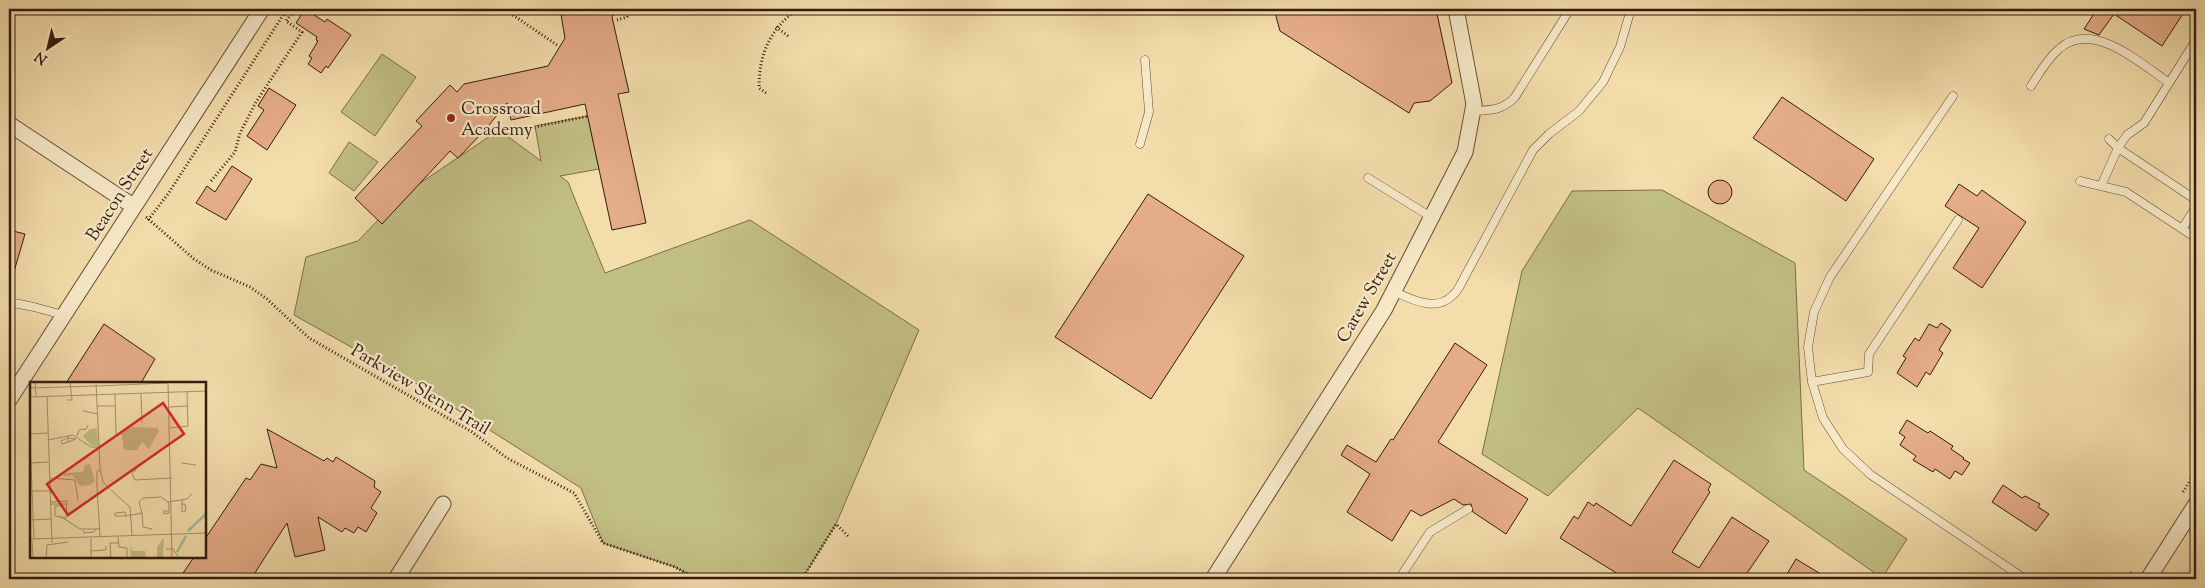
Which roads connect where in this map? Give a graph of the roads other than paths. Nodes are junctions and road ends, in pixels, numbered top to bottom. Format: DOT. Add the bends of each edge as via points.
graph roads {
  1 [pos="262,9"];
  2 [pos="1456,9"];
  3 [pos="1631,9"];
  4 [pos="1566,10"];
  5 [pos="2196,40"];
  6 [pos="1145,60"];
  7 [pos="2168,82"];
  8 [pos="2031,86"];
  9 [pos="1953,96"];
  10 [pos="1472,112"];
  11 [pos="9,124"];
  12 [pos="2109,139"];
  13 [pos="1140,144"];
  14 [pos="2118,148"];
  15 [pos="1368,178"];
  16 [pos="2080,181"];
  17 [pos="2101,186"];
  18 [pos="2196,200"];
  19 [pos="133,206"];
  20 [pos="2196,207"];
  21 [pos="1431,217"];
  22 [pos="1958,220"];
  23 [pos="2182,229"];
  24 [pos="2196,238"];
  25 [pos="1393,292"];
  26 [pos="9,302"];
  27 [pos="63,315"];
  28 [pos="1812,382"];
  29 [pos="9,400"];
  30 [pos="443,504"];
  31 [pos="2196,504"];
  32 [pos="1468,509"];
  33 [pos="396,579"];
  34 [pos="1213,579"];
  35 [pos="1399,579"];
  36 [pos="2025,579"];
  37 [pos="2148,579"];
  1 -- 19 [label="street, Beacon Street"];
  2 -- 10 [label="street, Carew Street" via="1474,104"];
  3 -- 25 [label="lane" via="1620,47 1604,82 1579,111 1533,150 1452,296 1435,305"];
  4 -- 10 [label="lane" via="1515,97 1493,111"];
  5 -- 7 [label="lane"];
  6 -- 13 [label="lane" via="1149,112"];
  7 -- 8 [label="lane" via="2112,44 2096,38 2082,38 2070,41 2056,51"];
  7 -- 14 [label="lane" via="2144,123"];
  9 -- 28 [label="lane" via="1830,277 1814,312 1808,347"];
  10 -- 21 [label="street, Carew Street" via="1464,152"];
  11 -- 19 [label="street"];
  12 -- 14 [label="lane"];
  14 -- 17 [label="lane"];
  14 -- 18 [label="lane"];
  15 -- 21 [label="lane"];
  16 -- 17 [label="lane"];
  17 -- 23 [label="lane" via="2126,192"];
  19 -- 27 [label="street, Beacon Street"];
  20 -- 23 [label="lane"];
  21 -- 25 [label="street, Carew Street"];
  22 -- 28 [label="lane" via="1869,354 1868,372"];
  23 -- 24 [label="lane"];
  25 -- 34 [label="street, Carew Street"];
  26 -- 27 [label="lane"];
  27 -- 29 [label="street, Beacon Street"];
  28 -- 36 [label="lane" via="1823,418 1843,449 1871,475"];
  30 -- 33 [label="street"];
  31 -- 37 [label="street"];
  32 -- 35 [label="lane" via="1430,532"];
}
